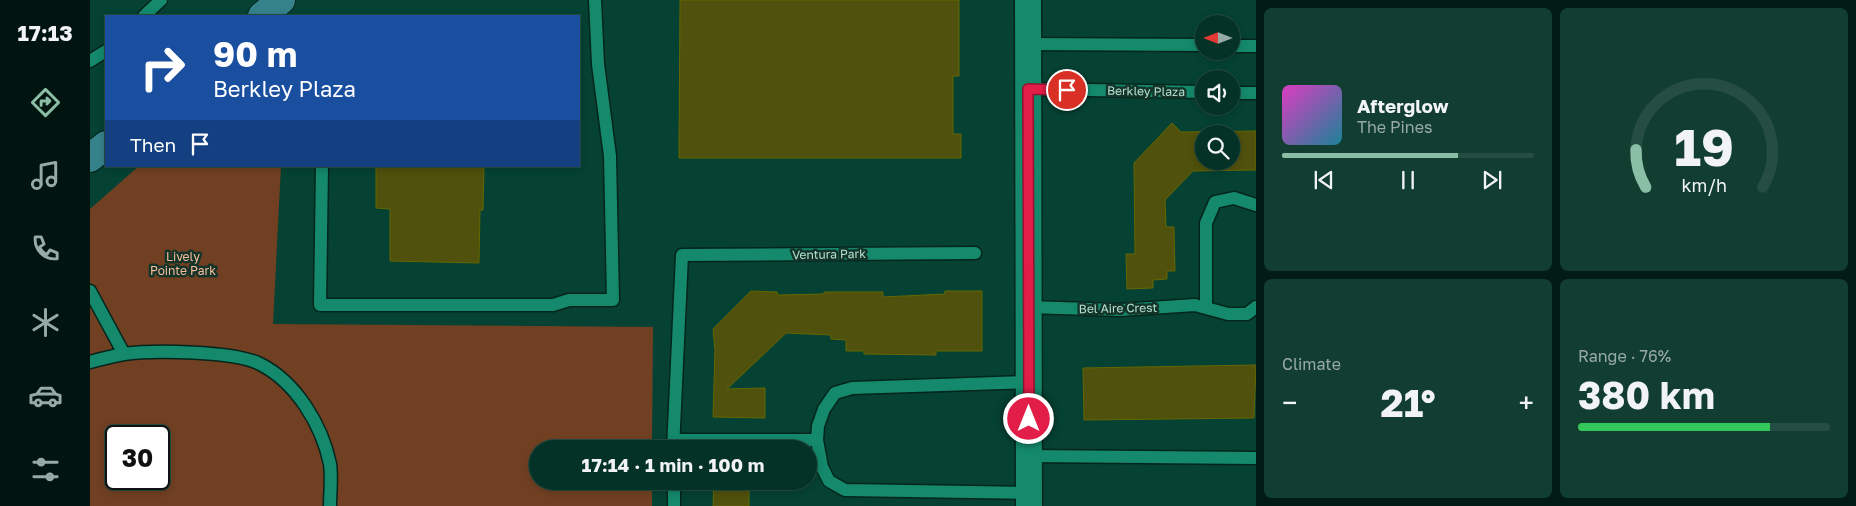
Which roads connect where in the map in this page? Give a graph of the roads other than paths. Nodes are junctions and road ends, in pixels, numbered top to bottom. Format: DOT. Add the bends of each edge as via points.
graph roads {
  1 [pos="161,0"];
  2 [pos="281,0"];
  3 [pos="595,0"];
  4 [pos="1028,0"];
  5 [pos="145,15"];
  6 [pos="263,15"];
  7 [pos="1028,44"];
  8 [pos="1195,46"];
  9 [pos="1240,46"];
  10 [pos="1256,46"];
  11 [pos="105,52"];
  12 [pos="90,61"];
  13 [pos="1028,89"];
  14 [pos="1195,92"];
  15 [pos="1240,93"];
  16 [pos="1256,93"];
  17 [pos="105,146"];
  18 [pos="90,158"];
  19 [pos="322,167"];
  20 [pos="1256,205"];
  21 [pos="975,253"];
  22 [pos="90,291"];
  23 [pos="1029,307"];
  24 [pos="1256,307"];
  25 [pos="1206,308"];
  26 [pos="124,354"];
  27 [pos="90,362"];
  28 [pos="1029,382"];
  29 [pos="673,440"];
  30 [pos="817,440"];
  31 [pos="1029,456"];
  32 [pos="1256,458"];
  33 [pos="674,490"];
  34 [pos="1029,499"];
  35 [pos="330,506"];
  36 [pos="674,506"];
  1 -- 5 [label="lane"];
  2 -- 6 [label="main road"];
  3 -- 19 [label="lane" via="598,64 610,156 613,300 569,300 553,305 320,305"];
  4 -- 7 [label="street"];
  7 -- 8 [label="lane"];
  7 -- 13 [label="street"];
  9 -- 10 [label="lane"];
  11 -- 12 [label="lane"];
  13 -- 14 [label="lane, Berkley Plaza"];
  13 -- 23 [label="street"];
  15 -- 16 [label="lane"];
  17 -- 18 [label="main road"];
  20 -- 25 [label="lane" via="1234,198 1215,202 1206,223"];
  21 -- 29 [label="lane, Ventura Park" via="682,256"];
  22 -- 26 [label="lane"];
  23 -- 25 [label="lane, Bel Aire Crest" via="1120,310 1195,305"];
  23 -- 28 [label="street"];
  24 -- 25 [label="lane, Bel Aire Crest" via="1247,314 1228,314"];
  26 -- 27 [label="lane"];
  26 -- 35 [label="lane" via="223,355 259,363 285,381 308,410 323,438 330,466"];
  28 -- 30 [label="lane" via="852,388 835,393 824,409"];
  28 -- 31 [label="street"];
  30 -- 34 [label="lane" via="822,467 829,481 845,490"];
  31 -- 32 [label="lane"];
  31 -- 34 [label="street"];
  33 -- 36 [label="lane"];
}
